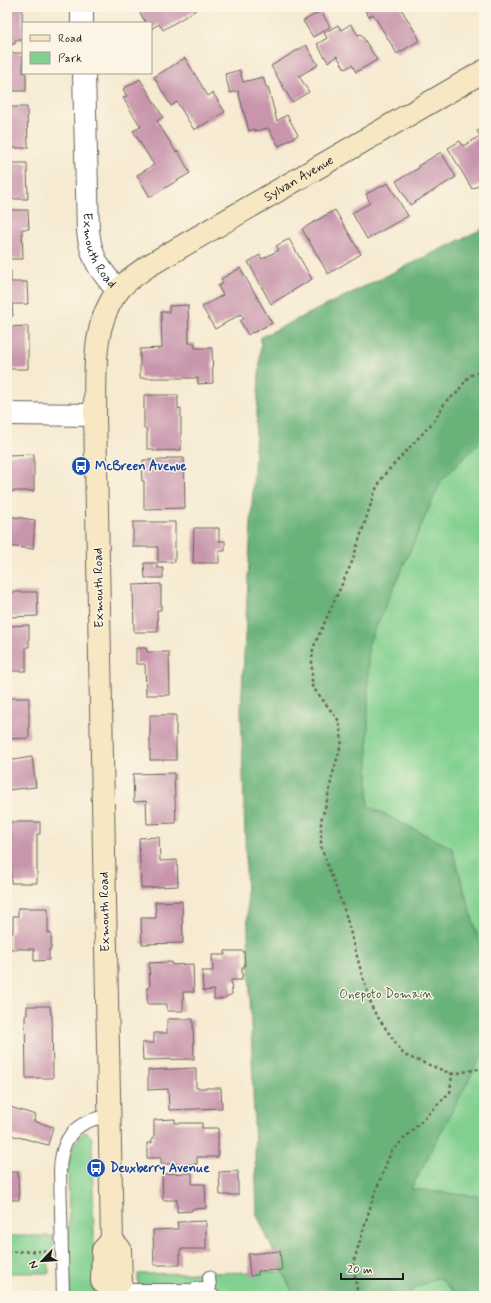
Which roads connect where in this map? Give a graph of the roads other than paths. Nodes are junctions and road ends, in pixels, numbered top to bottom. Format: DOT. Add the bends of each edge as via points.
graph roads {
  1 [pos="82,7"];
  2 [pos="82,22"];
  3 [pos="484,71"];
  4 [pos="84,74"];
  5 [pos="118,291"];
  6 [pos="7,414"];
  7 [pos="95,415"];
  8 [pos="110,1116"];
  9 [pos="212,1286"];
  10 [pos="112,1293"];
  11 [pos="63,1296"];
  1 -- 2 [label="street"];
  3 -- 5 [label="main road, Sylvan Avenue" via="148,266"];
  4 -- 5 [label="street, Exmouth Road" via="89,244 98,266"];
  5 -- 7 [label="main road, Exmouth Road" via="103,317 99,333"];
  6 -- 7 [label="street"];
  7 -- 8 [label="main road, Exmouth Road"];
  8 -- 10 [label="main road, Exmouth Road" via="112,1240 120,1249 121,1281"];
  8 -- 11 [label="lane" via="93,1119 73,1131 60,1159"];
  9 -- 10 [label="lane" via="188,1290"];
}
